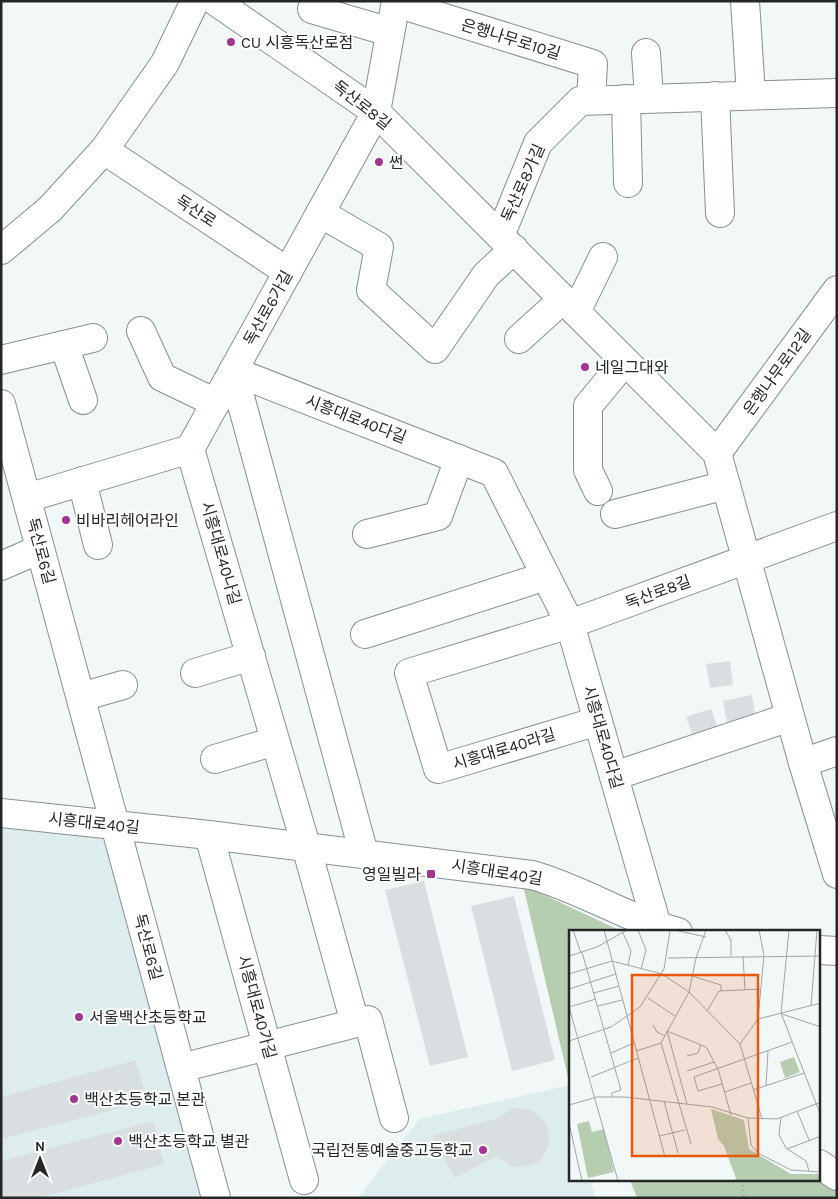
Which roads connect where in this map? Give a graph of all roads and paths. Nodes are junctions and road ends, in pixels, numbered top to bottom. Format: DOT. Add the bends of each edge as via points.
graph roads {
  1 [pos="195,1"];
  2 [pos="215,1"];
  3 [pos="746,1"];
  4 [pos="396,2"];
  5 [pos="312,9"];
  6 [pos="390,32"];
  7 [pos="646,53"];
  8 [pos="837,93"];
  9 [pos="751,94"];
  10 [pos="715,96"];
  11 [pos="637,99"];
  12 [pos="591,100"];
  13 [pos="376,112"];
  14 [pos="104,150"];
  15 [pos="628,183"];
  16 [pos="320,213"];
  17 [pos="720,213"];
  18 [pos="507,242"];
  19 [pos="1,250"];
  20 [pos="603,257"];
  21 [pos="288,272"];
  22 [pos="837,290"];
  23 [pos="570,305"];
  24 [pos="141,331"];
  25 [pos="93,338"];
  26 [pos="519,339"];
  27 [pos="64,344"];
  28 [pos="1,360"];
  29 [pos="626,361"];
  30 [pos="233,371"];
  31 [pos="83,400"];
  32 [pos="216,403"];
  33 [pos="1,404"];
  34 [pos="190,449"];
  35 [pos="7,450"];
  36 [pos="717,453"];
  37 [pos="459,459"];
  38 [pos="82,481"];
  39 [pos="726,485"];
  40 [pos="598,491"];
  41 [pos="26,498"];
  42 [pos="615,514"];
  43 [pos="837,526"];
  44 [pos="367,534"];
  45 [pos="98,545"];
  46 [pos="40,549"];
  47 [pos="746,559"];
  48 [pos="1,566"];
  49 [pos="546,576"];
  50 [pos="570,624"];
  51 [pos="365,634"];
  52 [pos="251,656"];
  53 [pos="195,673"];
  54 [pos="123,685"];
  55 [pos="81,697"];
  56 [pos="790,717"];
  57 [pos="598,721"];
  58 [pos="275,740"];
  59 [pos="837,751"];
  60 [pos="215,759"];
  61 [pos="803,763"];
  62 [pos="614,776"];
  63 [pos="1,813"];
  64 [pos="115,825"];
  65 [pos="209,835"];
  66 [pos="306,846"];
  67 [pos="364,854"];
  68 [pos="837,874"];
  69 [pos="668,929"];
  70 [pos="820,950"];
  71 [pos="837,951"];
  72 [pos="355,1023"];
  73 [pos="268,1046"];
  74 [pos="181,1068"];
  75 [pos="394,1118"];
  76 [pos="820,1165"];
  77 [pos="837,1176"];
  78 [pos="304,1180"];
  79 [pos="742,1182"];
  80 [pos="216,1198"];
  81 [pos="744,1198"];
  1 -- 14 [label="street" via="165,63"];
  2 -- 13 [label="street, 독산로8길"];
  3 -- 9 [label="street"];
  4 -- 6 [label="street, 은행나무로10길"];
  4 -- 12 [label="street, 은행나무로10길" via="593,64"];
  5 -- 6 [label="street"];
  6 -- 13 [label="street, 은행나무로10길"];
  7 -- 11 [label="street"];
  8 -- 9 [label="street, 독산로8가길"];
  9 -- 10 [label="street, 독산로8가길"];
  10 -- 11 [label="street, 독산로8가길"];
  10 -- 17 [label="street"];
  11 -- 12 [label="street, 독산로8가길"];
  11 -- 15 [label="street"];
  12 -- 18 [label="street, 독산로8가길" via="580,101 538,143"];
  13 -- 16 [label="street, 독산로6가길"];
  13 -- 18 [label="street, 독산로8길"];
  14 -- 19 [label="street" via="50,209"];
  14 -- 21 [label="street, 독산로"];
  16 -- 18 [label="street" via="379,247 371,290 435,349"];
  16 -- 21 [label="street, 독산로6가길"];
  18 -- 23 [label="street, 독산로8길"];
  20 -- 23 [label="street"];
  21 -- 30 [label="street, 독산로6가길"];
  22 -- 36 [label="street, 은행나무로12길"];
  23 -- 26 [label="street"];
  23 -- 29 [label="street, 독산로8길"];
  24 -- 32 [label="street" via="162,377"];
  25 -- 27 [label="street"];
  27 -- 28 [label="street"];
  27 -- 31 [label="street"];
  29 -- 36 [label="street, 독산로8길"];
  29 -- 40 [label="street" via="588,406 588,470"];
  30 -- 32 [label="street, 독산로6가길"];
  30 -- 37 [label="street, 시흥대로40다길"];
  30 -- 67 [label="street"];
  32 -- 34 [label="street, 독산로6가길"];
  33 -- 35 [label="street, 독산로6길"];
  34 -- 38 [label="street"];
  34 -- 52 [label="street, 시흥대로40나길"];
  35 -- 41 [label="street, 독산로6길"];
  36 -- 39 [label="street, 독산로8길"];
  37 -- 44 [label="street" via="438,516"];
  37 -- 49 [label="street, 시흥대로40다길" via="494,473"];
  38 -- 41 [label="street"];
  38 -- 45 [label="street"];
  39 -- 42 [label="street"];
  39 -- 47 [label="street, 독산로8길"];
  41 -- 46 [label="street, 독산로6길"];
  43 -- 47 [label="street"];
  46 -- 48 [label="street"];
  46 -- 55 [label="street, 독산로6길"];
  47 -- 50 [label="street, 독산로8길"];
  47 -- 56 [label="street, 독산로8길"];
  49 -- 50 [label="street, 시흥대로40다길"];
  49 -- 51 [label="street"];
  50 -- 57 [label="street, 시흥대로40다길"];
  50 -- 57 [label="street, 시흥대로40라길" via="409,674 438,769"];
  52 -- 53 [label="street"];
  52 -- 58 [label="street, 시흥대로40나길"];
  54 -- 55 [label="street"];
  55 -- 64 [label="street, 독산로6길"];
  56 -- 61 [label="street, 독산로8길"];
  56 -- 62 [label="street"];
  57 -- 62 [label="street, 시흥대로40다길"];
  58 -- 60 [label="street"];
  58 -- 66 [label="street, 시흥대로40나길"];
  59 -- 61 [label="street"];
  61 -- 68 [label="street, 독산로8길"];
  62 -- 69 [label="street, 시흥대로40다길"];
  63 -- 64 [label="street, 시흥대로40길"];
  64 -- 65 [label="street, 시흥대로40길"];
  64 -- 74 [label="street, 독산로6길"];
  65 -- 66 [label="street, 시흥대로40길"];
  65 -- 73 [label="street, 시흥대로40가길"];
  66 -- 67 [label="street, 시흥대로40길"];
  66 -- 72 [label="street"];
  67 -- 69 [label="street, 시흥대로40길" via="532,875"];
  70 -- 71 [label="street"];
  72 -- 73 [label="street"];
  72 -- 75 [label="street" via="368,1020"];
  73 -- 74 [label="street"];
  73 -- 78 [label="street, 시흥대로40가길"];
  74 -- 80 [label="street, 독산로6길"];
  76 -- 77 [label="street"];
  79 -- 81 [label="path"];
}
